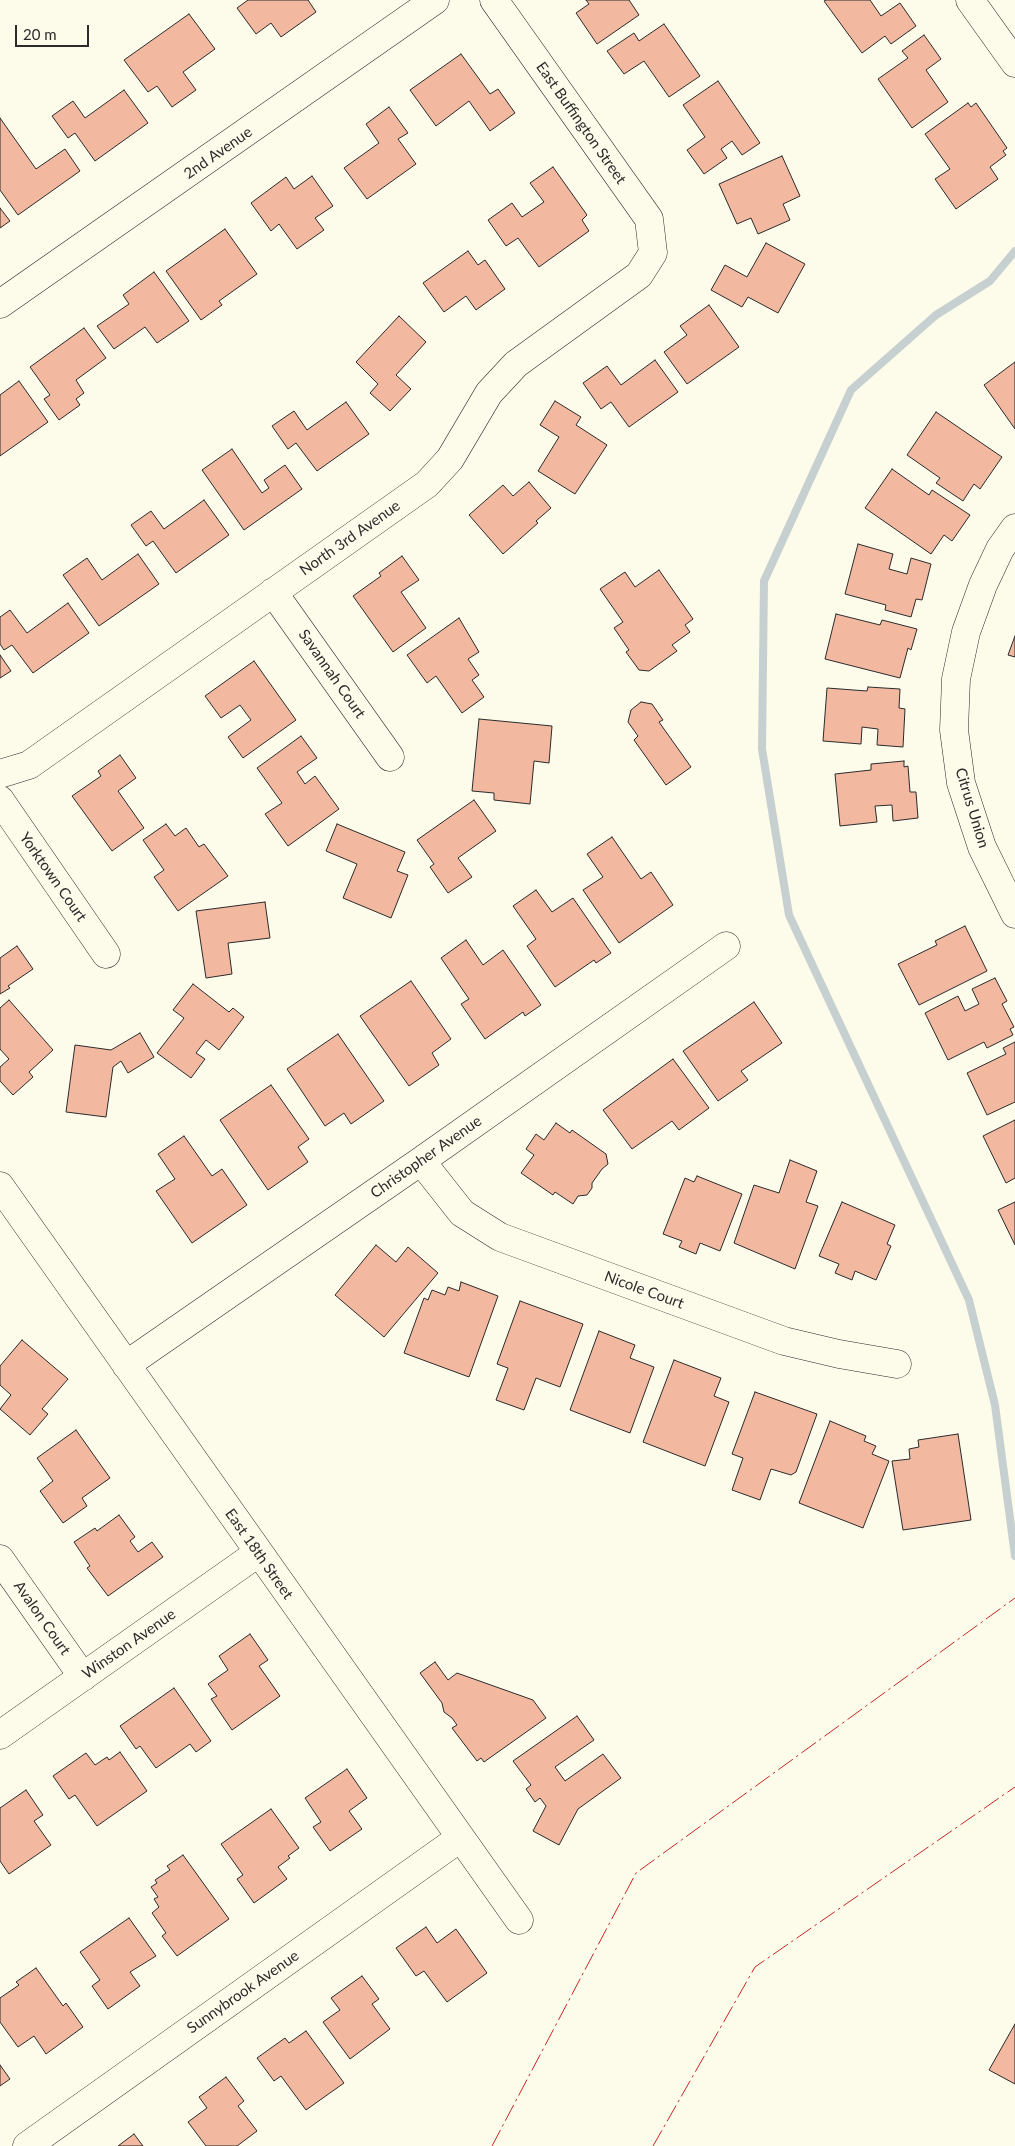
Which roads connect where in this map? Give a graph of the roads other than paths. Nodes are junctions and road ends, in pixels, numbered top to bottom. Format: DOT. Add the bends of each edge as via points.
graph roads {
  1 [pos="435,0"];
  2 [pos="494,0"];
  3 [pos="970,0"];
  4 [pos="1015,64"];
  5 [pos="653,253"];
  6 [pos="0,304"];
  7 [pos="1015,528"];
  8 [pos="273,592"];
  9 [pos="390,757"];
  10 [pos="0,774"];
  11 [pos="0,800"];
  12 [pos="1012,898"];
  13 [pos="726,946"];
  14 [pos="106,954"];
  15 [pos="421,1161"];
  16 [pos="0,1186"];
  17 [pos="897,1364"];
  18 [pos="126,1365"];
  19 [pos="258,1552"];
  20 [pos="0,1559"];
  21 [pos="83,1677"];
  22 [pos="0,1735"];
  23 [pos="460,1838"];
  24 [pos="519,1920"];
  25 [pos="27,2146"];
  1 -- 6 [label="street, 2nd Avenue"];
  2 -- 5 [label="street, East Buffington Street" via="649,219"];
  3 -- 4 [label="street"];
  5 -- 8 [label="street, North 3rd Avenue" via="640,275 516,364 489,394 450,458 427,484"];
  7 -- 12 [label="street, Citrus Union" via="1000,549 983,585 966,632 956,679 954,730 961,783 982,847"];
  8 -- 9 [label="street, Savannah Court"];
  8 -- 10 [label="street, North 3rd Avenue" via="29,765"];
  11 -- 14 [label="street, Yorktown Court"];
  13 -- 15 [label="street, Christopher Avenue"];
  15 -- 17 [label="street, Nicole Court" via="462,1213 500,1237 784,1340"];
  15 -- 18 [label="street, Christopher Avenue"];
  16 -- 18 [label="street, East 18th Street"];
  18 -- 19 [label="street, East 18th Street"];
  19 -- 21 [label="street, Winston Avenue"];
  19 -- 23 [label="street, East 18th Street"];
  20 -- 21 [label="street, Avalon Court"];
  21 -- 22 [label="street, Winston Avenue"];
  23 -- 24 [label="street, East 18th Street"];
  23 -- 25 [label="street, Sunnybrook Avenue"];
}
